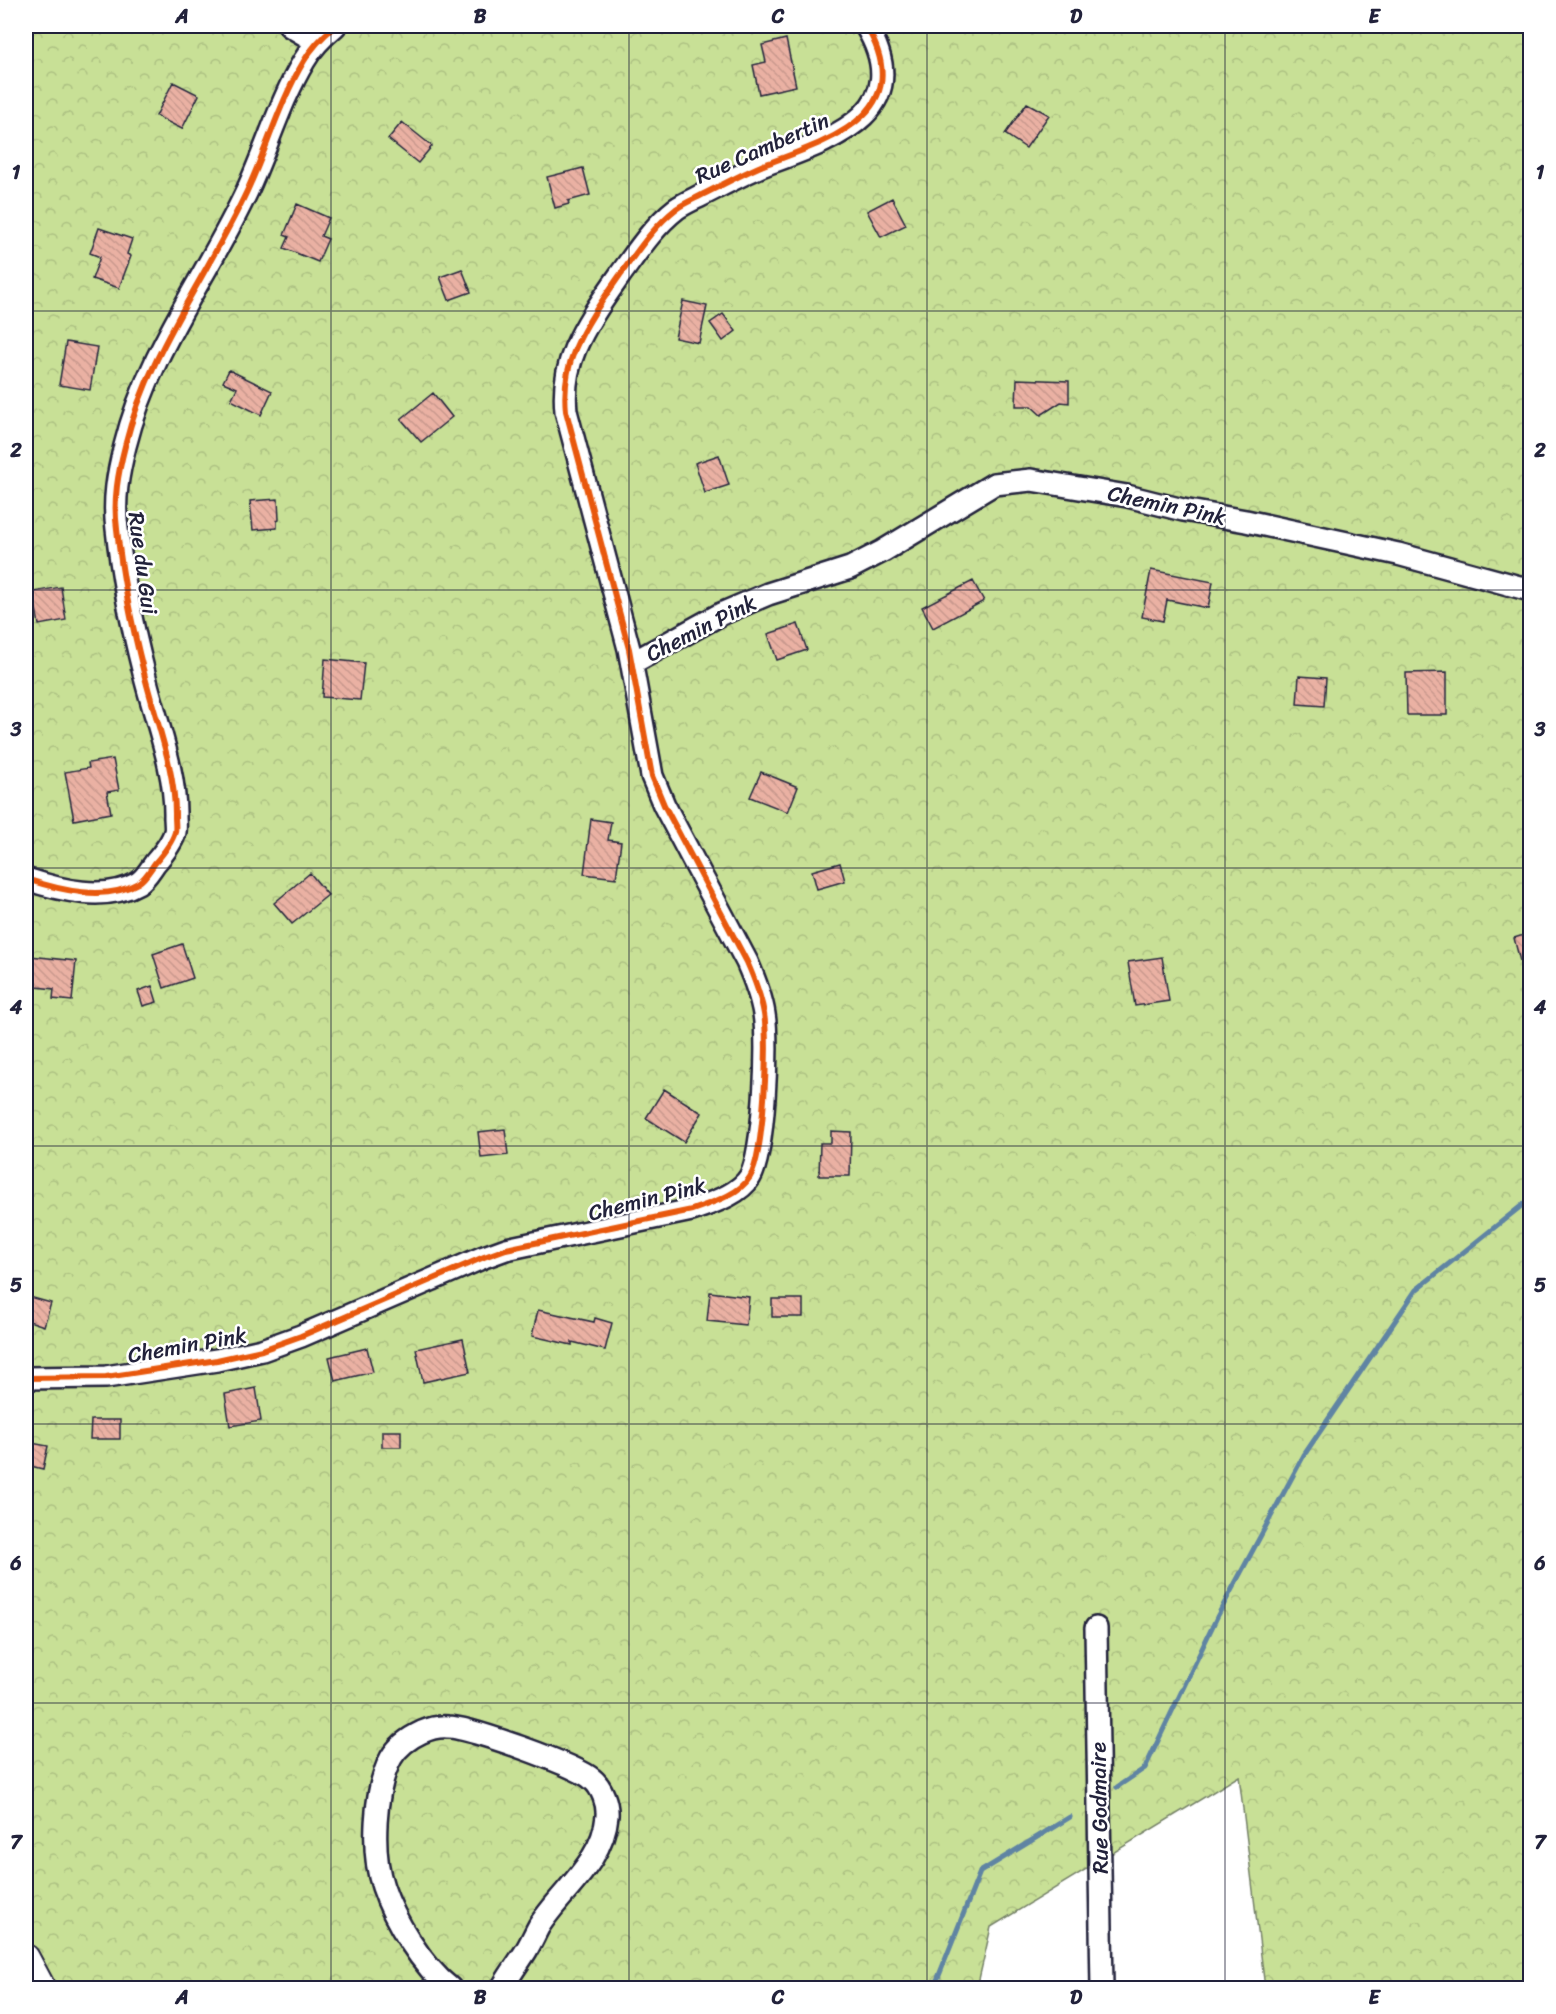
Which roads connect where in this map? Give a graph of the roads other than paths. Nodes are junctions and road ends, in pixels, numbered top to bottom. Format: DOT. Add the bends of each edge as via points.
graph roads {
  1 [pos="290,26"];
  2 [pos="335,26"];
  3 [pos="866,26"];
  4 [pos="317,42"];
  5 [pos="1530,590"];
  6 [pos="632,663"];
  7 [pos="26,879"];
  8 [pos="26,1378"];
  9 [pos="1096,1628"];
  10 [pos="26,1958"];
  11 [pos="42,1989"];
  12 [pos="450,1989"];
  13 [pos="502,1989"];
  14 [pos="1102,1989"];
  1 -- 4 [label="street"];
  2 -- 4 [label="street, Rue du Gui"];
  3 -- 6 [label="street, Rue Cambertin" via="878,51 883,80 861,117 819,145 728,181 677,208 639,249 575,349 564,396 566,411"];
  4 -- 7 [label="street, Rue du Gui" via="296,77 248,189 165,339 130,424 117,479 116,526 126,593 171,777 175,832 140,881 121,891 101,894"];
  5 -- 6 [label="street, Chemin Pink" via="1398,554 1127,496 1031,480 994,484 850,568 768,594 721,614"];
  6 -- 8 [label="street, Chemin Pink" via="652,776 747,962 764,1014 766,1071 761,1119 755,1163 746,1183 717,1201 692,1210 506,1249 262,1350 106,1377"];
  9 -- 14 [label="street, Rue Godmaire"];
  10 -- 11 [label="main road"];
  12 -- 13 [label="street" via="426,1962 395,1913 383,1887 376,1840 384,1776 392,1757 405,1741 423,1731 449,1726 571,1767 593,1780 607,1806 601,1840 589,1863 540,1925"];
}
